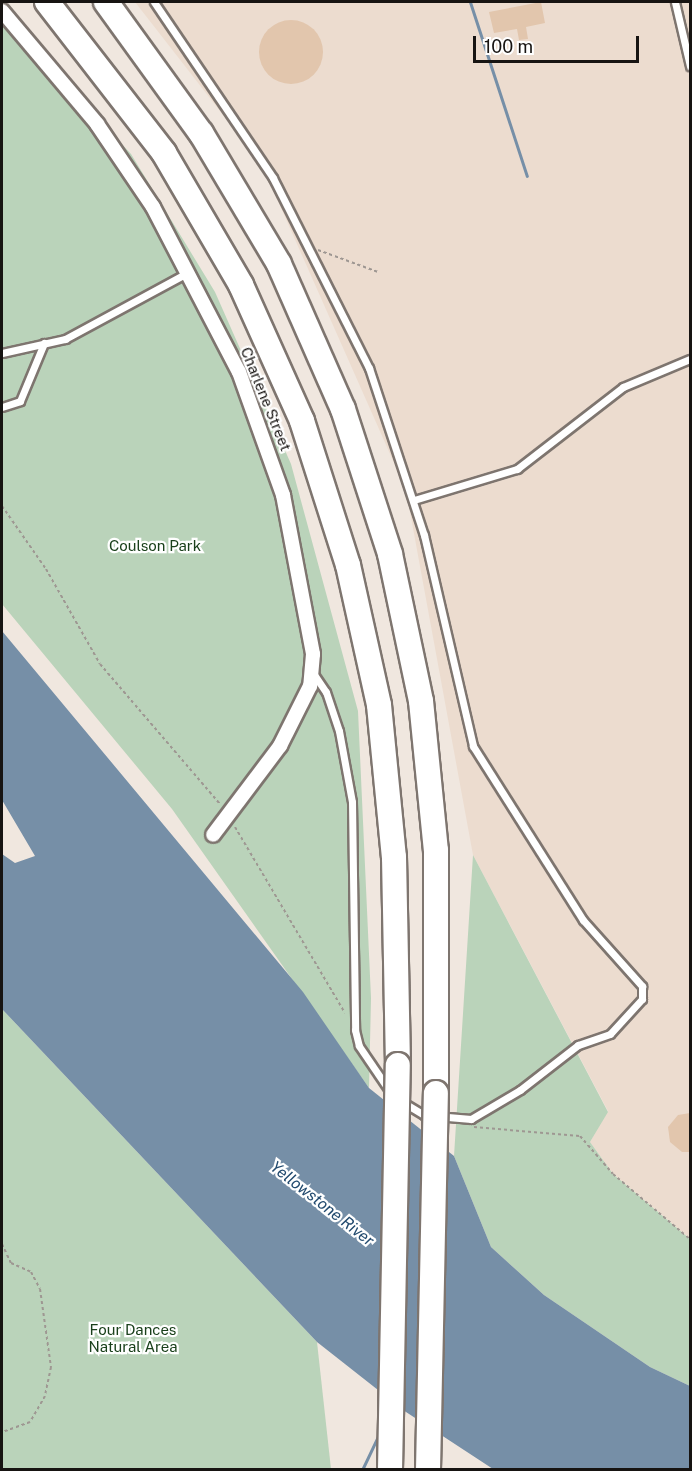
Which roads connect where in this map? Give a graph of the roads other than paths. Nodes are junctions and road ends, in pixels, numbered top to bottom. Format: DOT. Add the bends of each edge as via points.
graph roads {
  1 [pos="47,2"];
  2 [pos="106,2"];
  3 [pos="154,2"];
  4 [pos="675,2"];
  5 [pos="2,11"];
  6 [pos="690,66"];
  7 [pos="189,272"];
  8 [pos="44,343"];
  9 [pos="2,353"];
  10 [pos="690,359"];
  11 [pos="2,407"];
  12 [pos="414,500"];
  13 [pos="311,672"];
  14 [pos="213,835"];
  15 [pos="390,1470"];
  16 [pos="428,1470"];
  1 -- 15 [label="highway, bridge" via="164,153 241,285 302,421 348,565 379,705 394,857 398,1065"];
  2 -- 16 [label="highway, bridge" via="201,133 279,264 343,409 390,554 421,701 436,850 436,1093"];
  3 -- 12 [label="lane" via="235,116 310,247 369,368"];
  4 -- 6 [label="lane"];
  5 -- 7 [label="street, Charlene Street" via="97,124"];
  7 -- 8 [label="lane" via="65,339"];
  7 -- 13 [label="street, Charlene Street" via="239,372 272,455 303,599"];
  8 -- 9 [label="lane"];
  8 -- 11 [label="lane" via="20,401"];
  10 -- 12 [label="lane" via="623,387 517,470"];
  12 -- 13 [label="lane" via="473,746 583,920 639,979 642,999 610,1034 578,1045 520,1090 460,1122 424,1115 381,1084 355,1030 352,802 339,731 326,692"];
  13 -- 14 [label="street, Charlene Street" via="303,706 280,746"];
}
